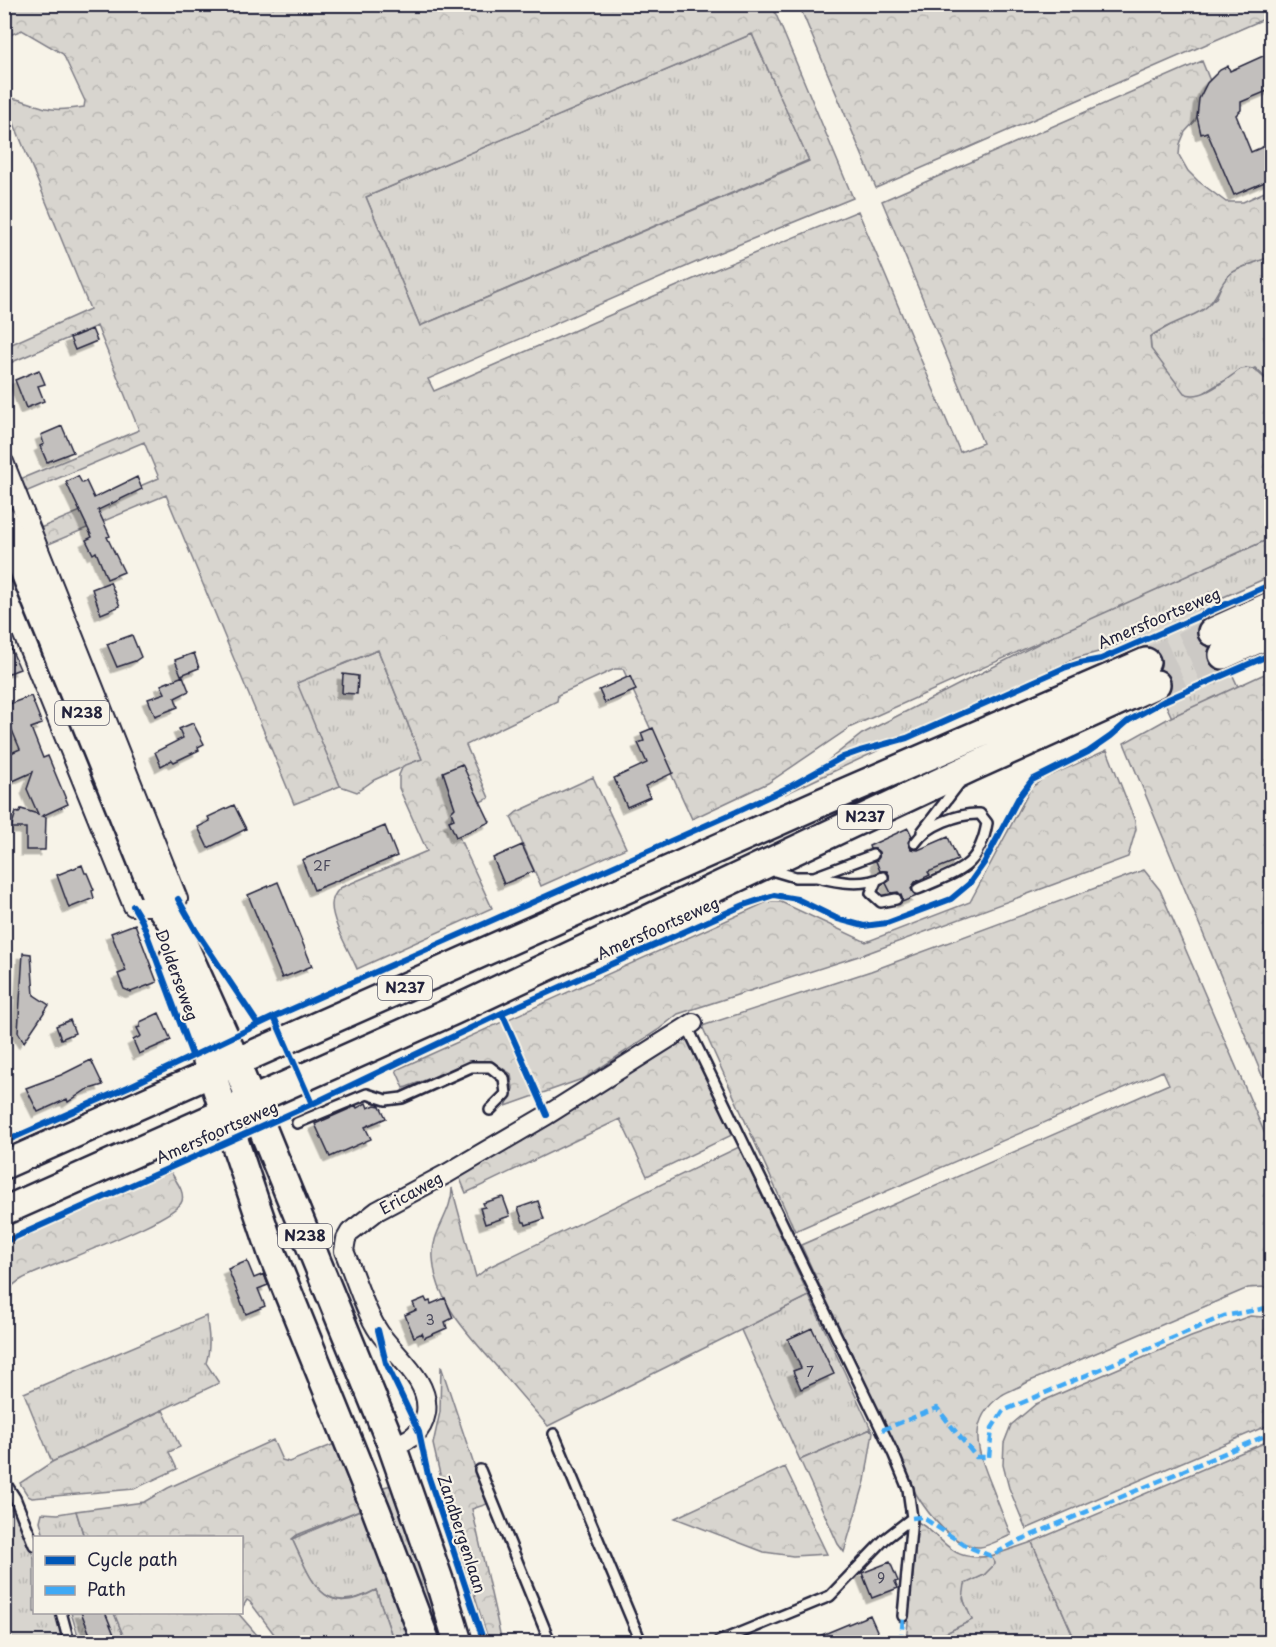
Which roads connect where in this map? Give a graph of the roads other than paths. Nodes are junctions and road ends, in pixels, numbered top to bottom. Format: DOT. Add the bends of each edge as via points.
graph roads {
  1 [pos="4,462"];
  2 [pos="4,521"];
  3 [pos="4,588"];
  4 [pos="1272,605"];
  5 [pos="1272,633"];
  6 [pos="970,768"];
  7 [pos="873,855"];
  8 [pos="760,866"];
  9 [pos="814,877"];
  10 [pos="918,890"];
  11 [pos="896,899"];
  12 [pos="160,906"];
  13 [pos="690,1024"];
  14 [pos="224,1069"];
  15 [pos="250,1102"];
  16 [pos="490,1110"];
  17 [pos="225,1114"];
  18 [pos="297,1124"];
  19 [pos="4,1165"];
  20 [pos="4,1211"];
  21 [pos="554,1434"];
  22 [pos="392,1446"];
  23 [pos="356,1459"];
  24 [pos="480,1470"];
  25 [pos="4,1481"];
  26 [pos="912,1518"];
  27 [pos="33,1543"];
  28 [pos="62,1614"];
  29 [pos="903,1616"];
  30 [pos="69,1642"];
  31 [pos="426,1642"];
  32 [pos="458,1642"];
  33 [pos="550,1642"];
  34 [pos="641,1642"];
  35 [pos="718,1642"];
  1 -- 12 [label="street, Dolderseweg" via="178,899"];
  2 -- 12 [label="main road, Dolderseweg / N238"];
  3 -- 12 [label="street, Dolderseweg" via="133,906"];
  4 -- 5 [label="main road, Amersfoortseweg" via="1218,643"];
  6 -- 8 [label="main road, Amersfoortseweg / N237"];
  6 -- 10 [label="lane, Amersfoortseweg" via="916,838 970,814 980,814 987,823 977,855 969,865"];
  6 -- 14 [label="main road, Amersfoortseweg / N237" via="1151,673 801,812"];
  7 -- 9 [label="lane"];
  8 -- 9 [label="lane" via="795,877"];
  8 -- 15 [label="main road, Amersfoortseweg / N237"];
  9 -- 11 [label="lane" via="861,883 879,879 871,893 881,902"];
  12 -- 14 [label="main road, Dolderseweg / N238" via="176,928"];
  13 -- 22 [label="street, Ericaweg" via="547,1115 377,1211 350,1232 344,1251 378,1330 425,1394 427,1407 419,1432"];
  13 -- 26 [label="lane" via="894,1455 908,1488"];
  14 -- 15 [label="main road, N238"];
  14 -- 17 [label="main road, N238"];
  14 -- 19 [label="main road, Amersfoortseweg / N237"];
  15 -- 17 [label="main road, Amersfoortseweg / N237"];
  15 -- 22 [label="main road, N238"];
  16 -- 18 [label="lane" via="506,1094 504,1078 490,1067 471,1067 402,1098 386,1100 367,1094"];
  17 -- 20 [label="main road, Amersfoortseweg / N237"];
  17 -- 23 [label="main road, N238" via="272,1254"];
  21 -- 34 [label="lane"];
  22 -- 23 [label="main road"];
  22 -- 32 [label="main road, N238"];
  23 -- 31 [label="main road, N238"];
  24 -- 33 [label="lane"];
  25 -- 27 [label="lane"];
  26 -- 29 [label="lane"];
  26 -- 35 [label="lane" via="885,1539 830,1596"];
  28 -- 30 [label="lane"];
}
